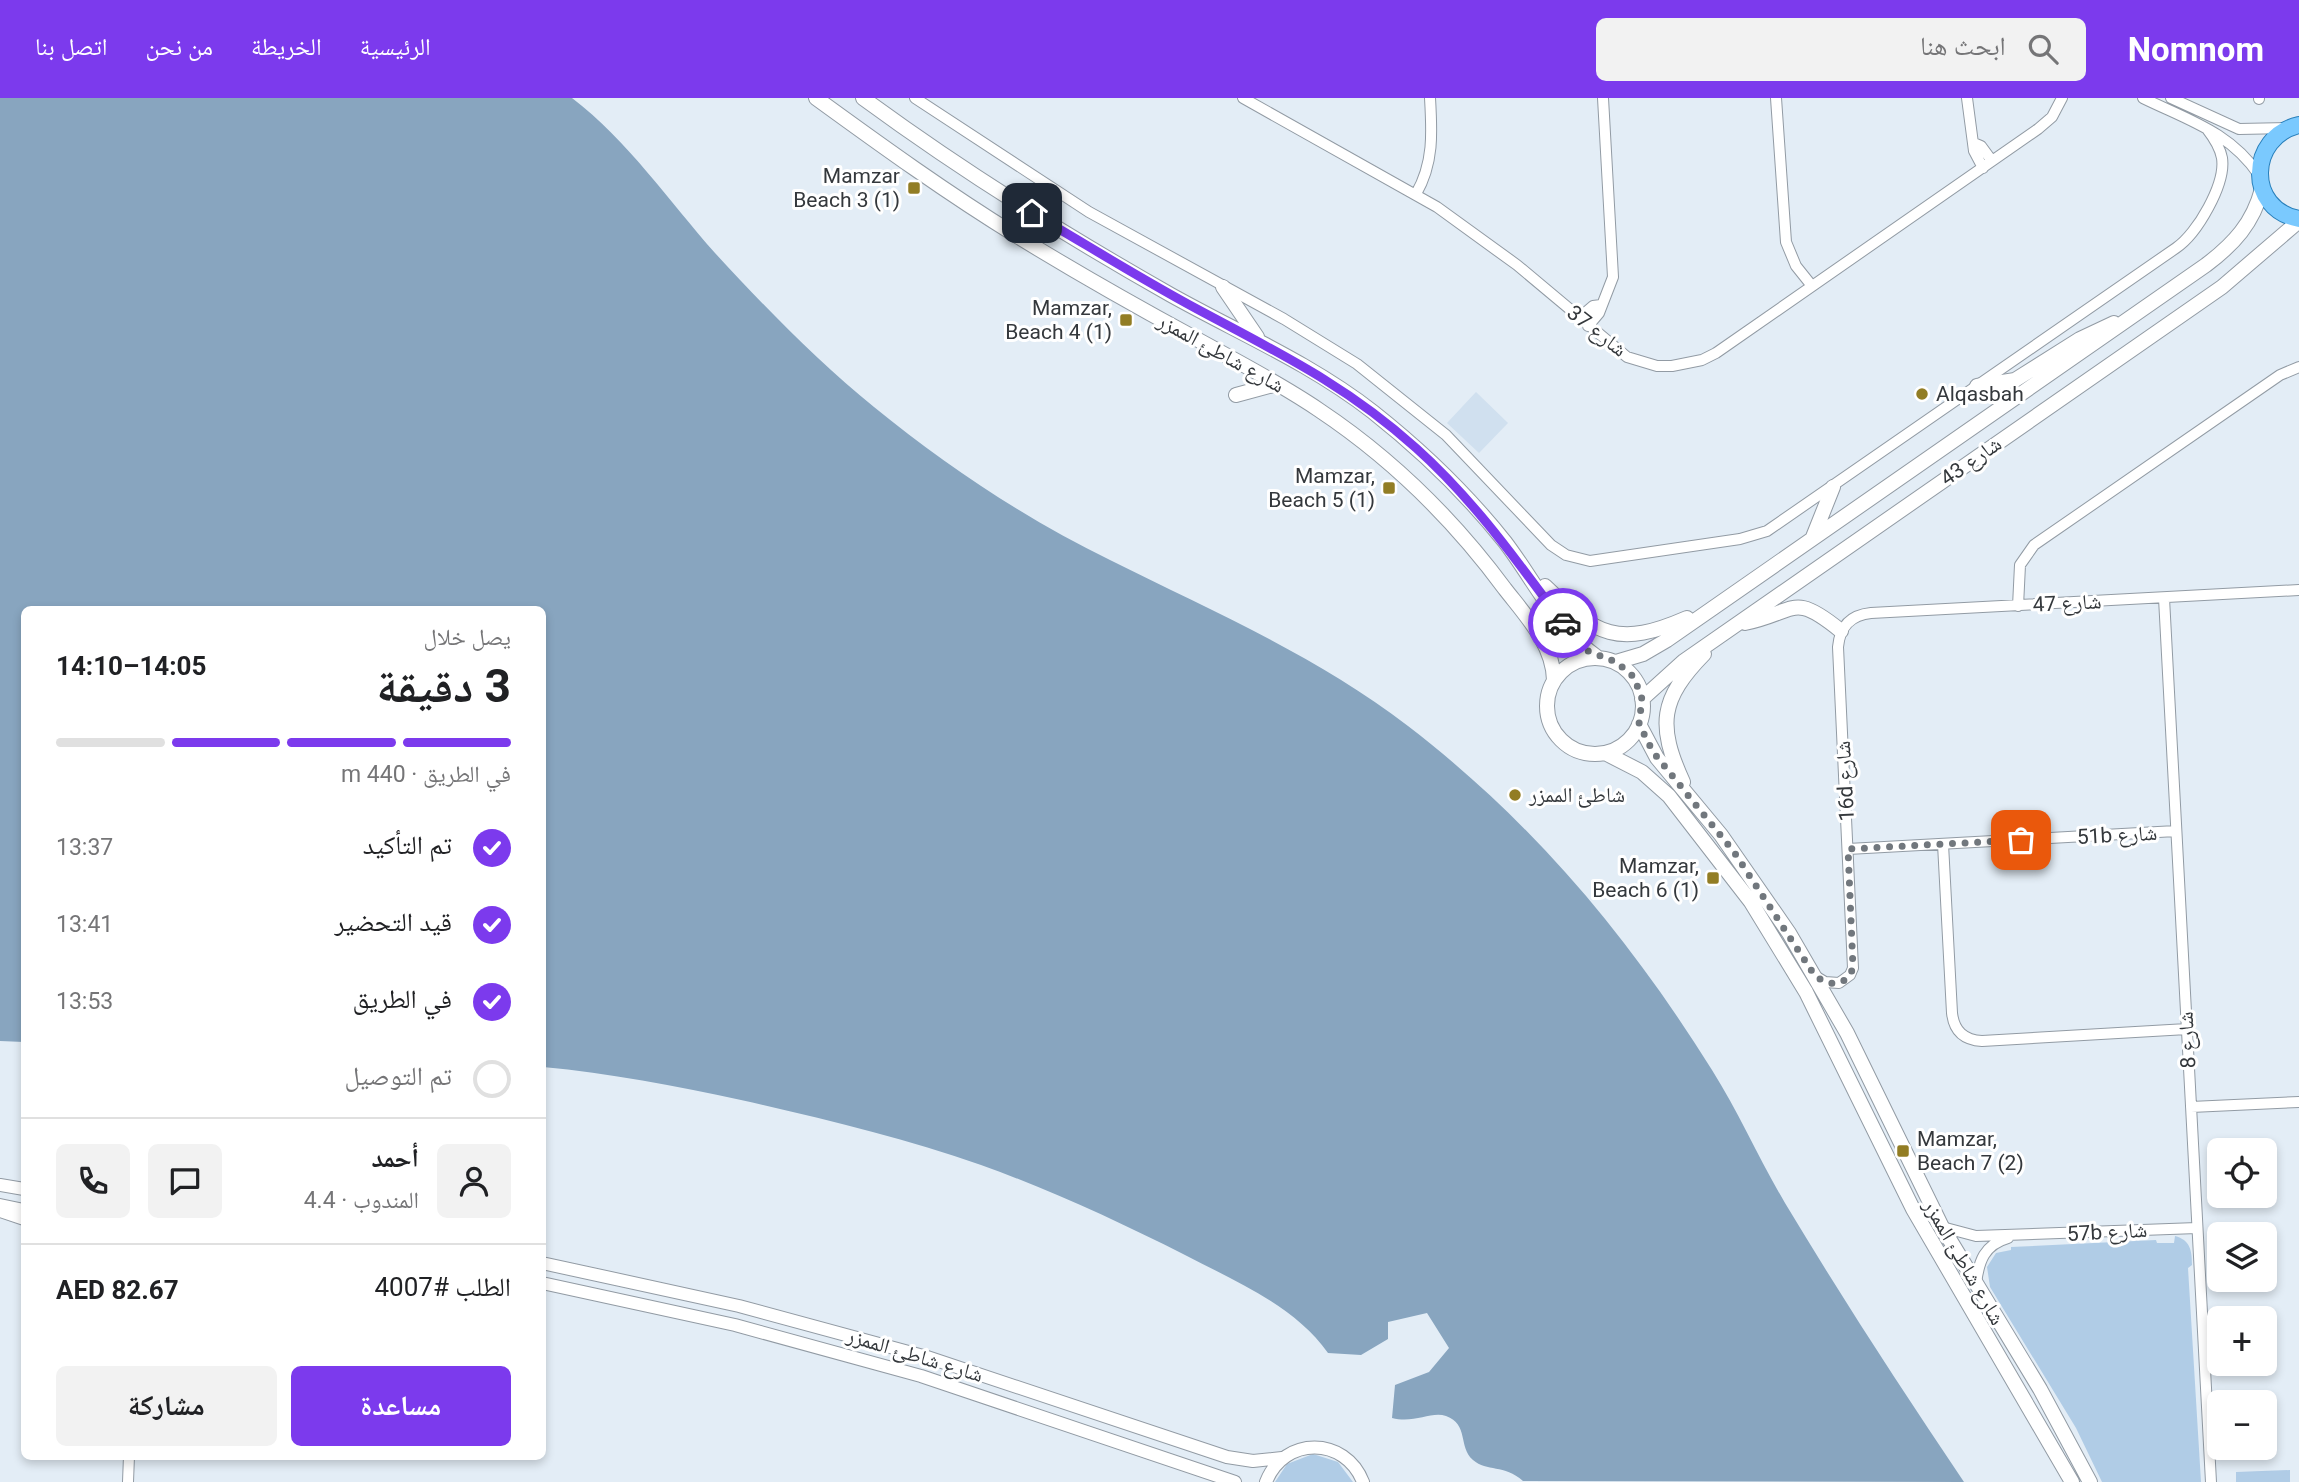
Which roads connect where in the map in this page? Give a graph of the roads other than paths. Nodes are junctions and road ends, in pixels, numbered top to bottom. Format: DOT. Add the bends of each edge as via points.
graph roads {
  1 [pos="816,98"];
  2 [pos="863,98"];
  3 [pos="915,98"];
  4 [pos="1243,98"];
  5 [pos="1430,98"];
  6 [pos="1603,98"];
  7 [pos="1776,98"];
  8 [pos="1967,98"];
  9 [pos="2062,98"];
  10 [pos="2069,98"];
  11 [pos="2143,98"];
  12 [pos="2171,98"];
  13 [pos="2056,110"];
  14 [pos="2293,126"];
  15 [pos="2207,129"];
  16 [pos="1988,165"];
  17 [pos="2260,182"];
  18 [pos="1412,191"];
  19 [pos="2299,220"];
  20 [pos="1812,286"];
  21 [pos="1223,287"];
  22 [pos="2132,318"];
  23 [pos="1583,322"];
  24 [pos="1257,339"];
  25 [pos="2299,367"];
  26 [pos="1277,384"];
  27 [pos="1977,386"];
  28 [pos="1236,395"];
  29 [pos="1833,487"];
  30 [pos="1812,539"];
  31 [pos="1522,566"];
  32 [pos="2299,590"];
  33 [pos="2164,598"];
  34 [pos="1717,605"];
  35 [pos="2018,606"];
  36 [pos="1732,627"];
  37 [pos="1842,631"];
  38 [pos="1597,657"];
  39 [pos="1616,662"];
  40 [pos="1554,680"];
  41 [pos="1642,699"];
  42 [pos="1639,724"];
  43 [pos="1605,753"];
  44 [pos="1690,796"];
  45 [pos="2176,831"];
  46 [pos="1943,844"];
  47 [pos="1848,849"];
  48 [pos="1815,976"];
  49 [pos="2187,1029"];
  50 [pos="2299,1102"];
  51 [pos="2191,1107"];
  52 [pos="0,1185"];
  53 [pos="21,1188"];
  54 [pos="0,1205"];
  55 [pos="21,1209"];
  56 [pos="0,1212"];
  57 [pos="21,1219"];
  58 [pos="1942,1227"];
  59 [pos="2197,1228"];
  60 [pos="2018,1236"];
  61 [pos="546,1264"];
  62 [pos="546,1284"];
  63 [pos="1975,1286"];
  64 [pos="1282,1458"];
  65 [pos="128,1460"];
  66 [pos="128,1482"];
  67 [pos="1235,1482"];
  68 [pos="1266,1482"];
  69 [pos="1363,1482"];
  70 [pos="2072,1482"];
  71 [pos="2090,1482"];
  72 [pos="2211,1482"];
  1 -- 26 [label="main road, شارع شاطئ الممزر" via="986,216 1096,284"];
  2 -- 24 [label="main road, شارع شاطئ الممزر" via="1032,213"];
  3 -- 21 [label="street" via="1059,194"];
  4 -- 18 [label="street, شارع 37"];
  5 -- 18 [label="street" via="1432,147"];
  6 -- 23 [label="street" via="1614,268 1599,313"];
  7 -- 20 [label="street" via="1786,242 1796,266"];
  8 -- 16 [label="street" via="1974,143 1982,146"];
  9 -- 13 [label="street, شارع 37"];
  10 -- 13 [label="street, شارع 37"];
  11 -- 15 [label="street"];
  12 -- 14 [label="street" via="2239,129"];
  13 -- 16 [label="street, شارع 37" via="2046,124"];
  14 -- 17 [label="main road" via="2266,147"];
  15 -- 17 [label="street" via="2234,144"];
  15 -- 27 [label="street" via="2221,152 2222,175 2189,238"];
  16 -- 20 [label="street, شارع 37"];
  17 -- 19 [label="main road" via="2274,207"];
  17 -- 22 [label="main road, شارع 43" via="2250,222 2230,246"];
  18 -- 23 [label="street, شارع 37" via="1489,243"];
  19 -- 36 [label="main road, شارع 43" via="2222,287"];
  20 -- 23 [label="street, شارع 37" via="1716,352 1688,364 1657,366 1634,360"];
  21 -- 24 [label="main road"];
  21 -- 29 [label="street" via="1310,334 1379,380 1461,449 1551,545 1574,558 1606,561 1749,538"];
  22 -- 27 [label="main road" via="2097,330 2015,380"];
  22 -- 30 [label="main road, شارع 43"];
  24 -- 31 [label="main road, شارع شاطئ الممزر" via="1319,374 1394,429 1455,486"];
  25 -- 35 [label="street" via="2280,374 2034,545 2020,565"];
  26 -- 28 [label="main road"];
  26 -- 40 [label="main road, شارع شاطئ الممزر" via="1376,452 1442,513 1528,618 1548,651"];
  27 -- 29 [label="street"];
  29 -- 30 [label="main road"];
  30 -- 34 [label="main road, شارع 43"];
  31 -- 34 [label="main road" via="1579,618 1611,633 1646,633"];
  31 -- 38 [label="main road, شارع شاطئ الممزر" via="1572,636"];
  32 -- 33 [label="street, شارع 47"];
  33 -- 35 [label="street, شارع 47"];
  33 -- 45 [label="street, شارع 8"];
  34 -- 39 [label="main road, شارع 43" via="1643,654"];
  35 -- 37 [label="street, شارع 47" via="1862,614"];
  36 -- 37 [label="main road" via="1797,606 1818,612"];
  36 -- 41 [label="main road, شارع 43" via="1673,669"];
  36 -- 44 [label="main road" via="1680,681 1667,709 1668,745"];
  37 -- 47 [label="street, 16d شارع" via="1838,647"];
  38 -- 39 [label="main road"];
  38 -- 40 [label="main road" via="1576,661"];
  39 -- 41 [label="main road" via="1634,677"];
  40 -- 43 [label="main road" via="1547,713 1555,733 1572,748"];
  41 -- 42 [label="main road"];
  42 -- 43 [label="main road" via="1626,742"];
  42 -- 44 [label="main road, شارع شاطئ الممزر" via="1657,758"];
  43 -- 70 [label="main road, شارع شاطئ الممزر" via="1642,772 1669,796 1751,902 1806,992 1919,1220"];
  44 -- 48 [label="main road, شارع شاطئ الممزر" via="1763,892"];
  45 -- 46 [label="street, 51b شارع"];
  45 -- 49 [label="street, شارع 8"];
  46 -- 47 [label="street, 51b شارع"];
  46 -- 49 [label="street" via="1952,1013 1964,1037 1982,1041"];
  47 -- 48 [label="street, 16d شارع" via="1853,968 1839,984"];
  48 -- 58 [label="main road, شارع شاطئ الممزر"];
  49 -- 51 [label="street, شارع 8"];
  50 -- 51 [label="street"];
  51 -- 59 [label="street, شارع 8"];
  52 -- 53 [label="street"];
  54 -- 55 [label="street"];
  56 -- 57 [label="street"];
  58 -- 60 [label="street, 57b شارع" via="1966,1236"];
  58 -- 63 [label="main road, شارع شاطئ الممزر"];
  59 -- 60 [label="street, 57b شارع"];
  59 -- 72 [label="street, شارع 8"];
  60 -- 63 [label="street, 57b شارع" via="1998,1241 1984,1253"];
  61 -- 64 [label="street, شارع شاطئ الممزر" via="729,1303 916,1354 1227,1457 1253,1461"];
  62 -- 67 [label="street, شارع شاطئ الممزر" via="721,1322 921,1376"];
  63 -- 71 [label="main road, شارع شاطئ الممزر" via="2040,1389"];
  64 -- 68 [label="street"];
  64 -- 69 [label="street, شارع شاطئ الممزر" via="1294,1450 1324,1447 1350,1460"];
  65 -- 66 [label="street"];
}
